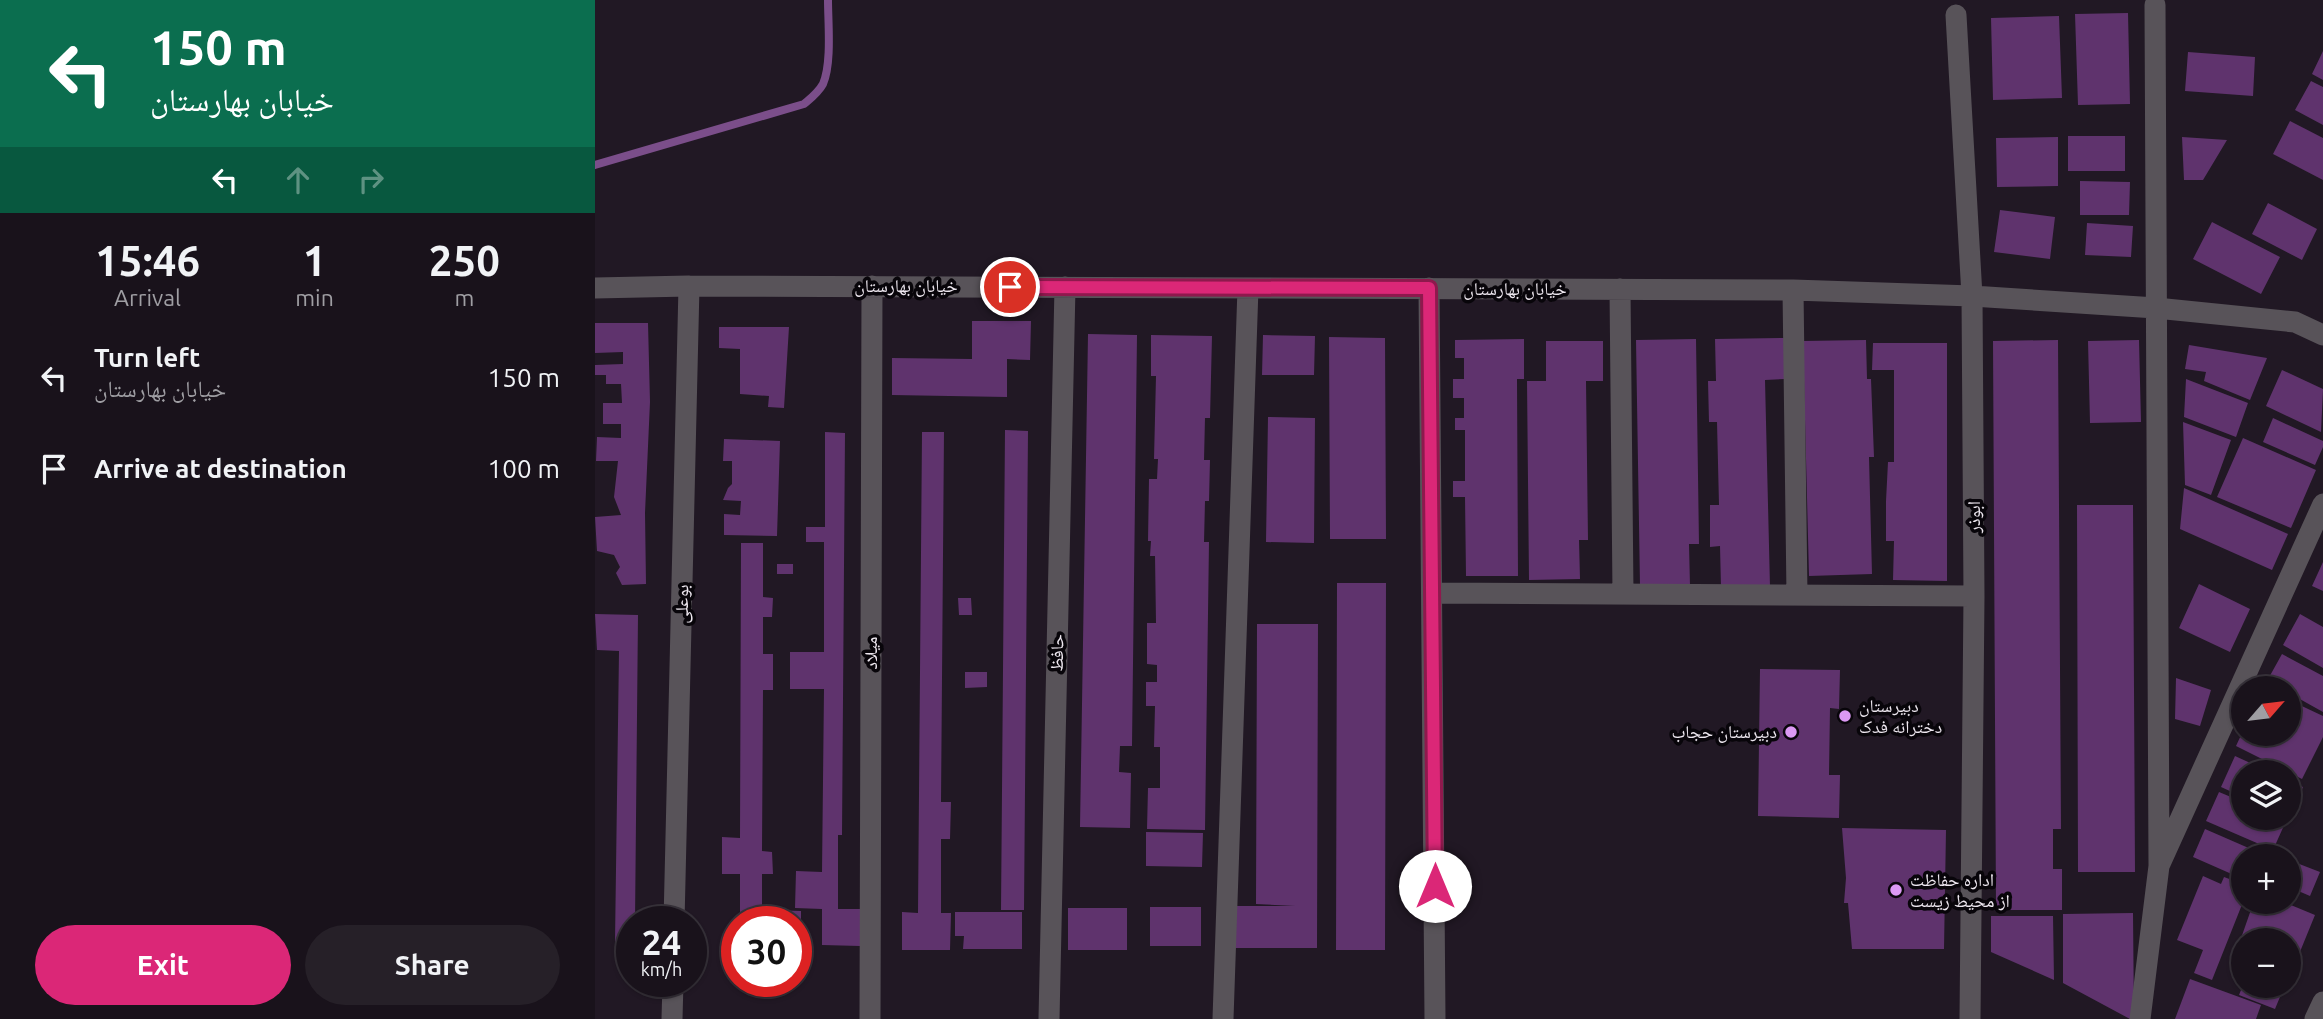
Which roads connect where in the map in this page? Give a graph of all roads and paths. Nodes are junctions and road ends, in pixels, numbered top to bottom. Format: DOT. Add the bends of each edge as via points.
graph roads {
  1 [pos="2155,5"];
  2 [pos="1957,15"];
  3 [pos="689,286"];
  4 [pos="872,286"];
  5 [pos="1065,287"];
  6 [pos="595,288"];
  7 [pos="1248,288"];
  8 [pos="1429,288"];
  9 [pos="1620,289"];
  10 [pos="1793,290"];
  11 [pos="1972,296"];
  12 [pos="2156,308"];
  13 [pos="2323,335"];
  14 [pos="2323,504"];
  15 [pos="1433,593"];
  16 [pos="1623,594"];
  17 [pos="1797,595"];
  18 [pos="1974,596"];
  19 [pos="2159,866"];
  20 [pos="674,906"];
  21 [pos="673,997"];
  22 [pos="2323,1002"];
  23 [pos="672,1019"];
  24 [pos="870,1019"];
  25 [pos="1049,1019"];
  26 [pos="1223,1019"];
  27 [pos="1435,1019"];
  28 [pos="1970,1019"];
  29 [pos="2140,1019"];
  30 [pos="2315,1019"];
  1 -- 12 [label="street"];
  2 -- 11 [label="street, ابوذر"];
  3 -- 4 [label="street, خیابان بهارستان"];
  3 -- 6 [label="street, خیابان بهارستان"];
  3 -- 20 [label="street, بوعلی"];
  4 -- 5 [label="street, خیابان بهارستان"];
  4 -- 24 [label="street, میلاد"];
  5 -- 7 [label="street, خیابان بهارستان"];
  5 -- 25 [label="street, حافظ"];
  7 -- 8 [label="street, خیابان بهارستان"];
  7 -- 26 [label="street"];
  8 -- 9 [label="street, خیابان بهارستان"];
  8 -- 15 [label="street"];
  9 -- 10 [label="street, خیابان بهارستان"];
  9 -- 16 [label="street"];
  10 -- 11 [label="street, خیابان بهارستان"];
  10 -- 17 [label="street"];
  11 -- 12 [label="street, خیابان بهارستان"];
  11 -- 18 [label="street, ابوذر"];
  12 -- 13 [label="street, خیابان بهارستان" via="2295,322"];
  12 -- 19 [label="street"];
  14 -- 19 [label="street"];
  15 -- 16 [label="street"];
  15 -- 27 [label="street"];
  16 -- 17 [label="street"];
  17 -- 18 [label="street"];
  18 -- 28 [label="street, ابوذر"];
  19 -- 29 [label="street"];
  21 -- 23 [label="street"];
  22 -- 30 [label="street"];
}
